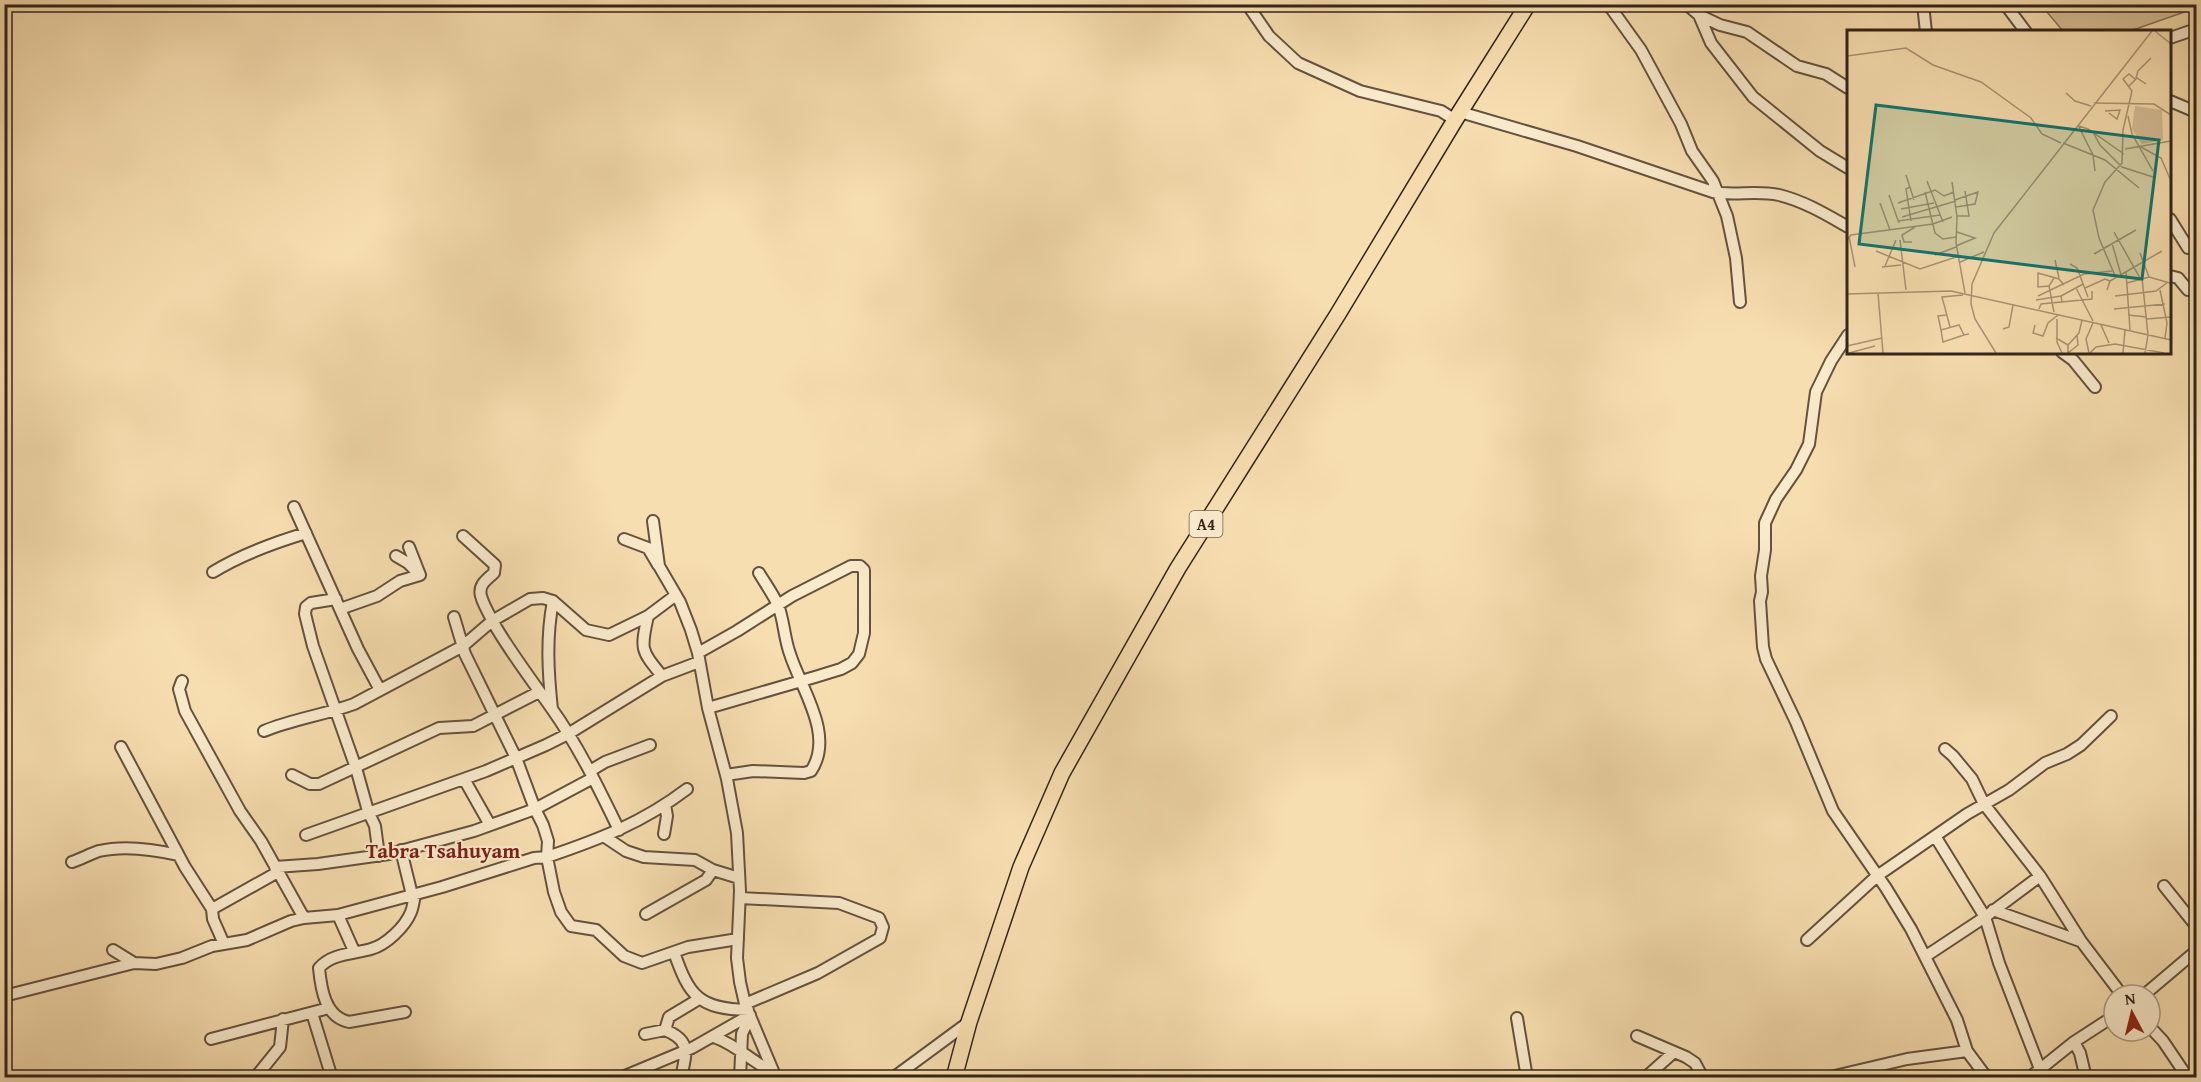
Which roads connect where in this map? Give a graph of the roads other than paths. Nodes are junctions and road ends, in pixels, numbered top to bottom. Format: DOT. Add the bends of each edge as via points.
graph roads {
  1 [pos="1247,4"];
  2 [pos="1528,4"];
  3 [pos="1608,4"];
  4 [pos="1686,4"];
  5 [pos="1923,4"];
  6 [pos="2005,4"];
  7 [pos="1699,15"];
  8 [pos="2196,29"];
  9 [pos="1926,30"];
  10 [pos="2024,30"];
  11 [pos="2171,37"];
  12 [pos="1847,87"];
  13 [pos="2171,102"];
  14 [pos="2196,112"];
  15 [pos="1458,116"];
  16 [pos="1847,167"];
  17 [pos="1716,192"];
  18 [pos="2171,222"];
  19 [pos="1847,226"];
  20 [pos="2188,248"];
  21 [pos="2171,276"];
  22 [pos="2188,290"];
  23 [pos="1740,302"];
  24 [pos="1847,337"];
  25 [pos="2065,354"];
  26 [pos="2095,387"];
  27 [pos="294,507"];
  28 [pos="653,521"];
  29 [pos="306,533"];
  30 [pos="463,536"];
  31 [pos="624,539"];
  32 [pos="409,547"];
  33 [pos="396,556"];
  34 [pos="659,566"];
  35 [pos="213,572"];
  36 [pos="759,573"];
  37 [pos="420,575"];
  38 [pos="676,595"];
  39 [pos="554,601"];
  40 [pos="338,604"];
  41 [pos="778,605"];
  42 [pos="648,616"];
  43 [pos="454,617"];
  44 [pos="492,621"];
  45 [pos="463,646"];
  46 [pos="698,657"];
  47 [pos="662,676"];
  48 [pos="182,681"];
  49 [pos="800,681"];
  50 [pos="380,690"];
  51 [pos="539,692"];
  52 [pos="708,708"];
  53 [pos="552,709"];
  54 [pos="334,711"];
  55 [pos="495,716"];
  56 [pos="2111,716"];
  57 [pos="264,731"];
  58 [pos="568,734"];
  59 [pos="650,745"];
  60 [pos="120,747"];
  61 [pos="1945,749"];
  62 [pos="516,758"];
  63 [pos="356,768"];
  64 [pos="292,775"];
  65 [pos="592,775"];
  66 [pos="726,775"];
  67 [pos="464,779"];
  68 [pos="687,789"];
  69 [pos="1984,804"];
  70 [pos="665,805"];
  71 [pos="535,810"];
  72 [pos="369,814"];
  73 [pos="490,825"];
  74 [pos="620,830"];
  75 [pos="664,834"];
  76 [pos="306,835"];
  77 [pos="1935,836"];
  78 [pos="605,837"];
  79 [pos="401,850"];
  80 [pos="178,855"];
  81 [pos="379,856"];
  82 [pos="547,857"];
  83 [pos="72,862"];
  84 [pos="277,869"];
  85 [pos="713,870"];
  86 [pos="1877,876"];
  87 [pos="2040,876"];
  88 [pos="739,878"];
  89 [pos="2164,886"];
  90 [pos="414,894"];
  91 [pos="740,898"];
  92 [pos="212,909"];
  93 [pos="646,914"];
  94 [pos="1989,914"];
  95 [pos="338,915"];
  96 [pos="304,918"];
  97 [pos="2196,926"];
  98 [pos="738,939"];
  99 [pos="1807,939"];
  100 [pos="2081,941"];
  101 [pos="224,944"];
  102 [pos="113,950"];
  103 [pos="354,951"];
  104 [pos="2196,951"];
  105 [pos="674,952"];
  106 [pos="1926,956"];
  107 [pos="134,963"];
  108 [pos="2113,983"];
  109 [pos="2158,983"];
  110 [pos="4,996"];
  111 [pos="699,999"];
  112 [pos="328,1008"];
  113 [pos="748,1010"];
  114 [pos="405,1012"];
  115 [pos="312,1013"];
  116 [pos="1516,1018"];
  117 [pos="283,1019"];
  118 [pos="969,1022"];
  119 [pos="2102,1024"];
  120 [pos="665,1030"];
  121 [pos="645,1034"];
  122 [pos="1637,1036"];
  123 [pos="714,1037"];
  124 [pos="211,1039"];
  125 [pos="2162,1040"];
  126 [pos="2074,1042"];
  127 [pos="687,1051"];
  128 [pos="741,1051"];
  129 [pos="1967,1051"];
  130 [pos="1674,1052"];
  131 [pos="2040,1069"];
  132 [pos="774,1075"];
  133 [pos="255,1077"];
  134 [pos="332,1077"];
  135 [pos="620,1077"];
  136 [pos="681,1077"];
  137 [pos="740,1077"];
  138 [pos="892,1077"];
  139 [pos="954,1077"];
  140 [pos="1527,1077"];
  141 [pos="1645,1077"];
  142 [pos="1703,1077"];
  143 [pos="1826,1077"];
  144 [pos="1987,1077"];
  145 [pos="2029,1077"];
  146 [pos="2086,1077"];
  147 [pos="2192,1077"];
  1 -- 15 [label="street" via="1269,36 1299,63 1360,91"];
  2 -- 15 [label="highway, A4"];
  3 -- 17 [label="street" via="1641,50"];
  4 -- 7 [label="street"];
  5 -- 9 [label="street"];
  6 -- 10 [label="street"];
  7 -- 12 [label="street" via="1747,32 1797,66 1826,74"];
  7 -- 16 [label="street" via="1711,43 1753,97 1820,151"];
  8 -- 11 [label="street"];
  13 -- 14 [label="street"];
  15 -- 17 [label="street" via="1577,146"];
  15 -- 118 [label="highway, A4" via="1178,568 1062,773 1021,867"];
  17 -- 19 [label="street" via="1778,195"];
  17 -- 23 [label="street" via="1729,223"];
  18 -- 20 [label="street"];
  21 -- 22 [label="street" via="2178,278"];
  24 -- 86 [label="street" via="1816,392 1809,444 1765,523 1762,636 1766,659 1833,811"];
  25 -- 26 [label="street"];
  27 -- 29 [label="street"];
  28 -- 34 [label="street"];
  29 -- 35 [label="street" via="267,545"];
  29 -- 40 [label="street"];
  30 -- 44 [label="street" via="495,565 494,573 480,589"];
  31 -- 34 [label="street" via="648,548"];
  32 -- 37 [label="street"];
  33 -- 37 [label="street"];
  34 -- 38 [label="street"];
  36 -- 41 [label="street"];
  37 -- 40 [label="street" via="406,578 377,596"];
  38 -- 42 [label="street"];
  38 -- 46 [label="street"];
  39 -- 42 [label="street" via="586,630 595,633 609,635"];
  39 -- 44 [label="street" via="530,599"];
  39 -- 53 [label="street" via="547,666"];
  40 -- 50 [label="street"];
  40 -- 54 [label="street" via="311,603 305,614"];
  41 -- 46 [label="street"];
  41 -- 49 [label="street"];
  41 -- 49 [label="street" via="851,566 864,570 864,633 859,654 841,669"];
  42 -- 47 [label="street" via="643,646"];
  43 -- 45 [label="street"];
  44 -- 45 [label="street"];
  44 -- 51 [label="street"];
  45 -- 50 [label="street"];
  45 -- 55 [label="street"];
  46 -- 47 [label="street"];
  46 -- 52 [label="street"];
  47 -- 58 [label="street"];
  48 -- 84 [label="street" via="179,689 185,711"];
  49 -- 52 [label="street"];
  49 -- 66 [label="street" via="815,711 819,741 817,763 811,771"];
  50 -- 54 [label="street"];
  51 -- 53 [label="street"];
  51 -- 55 [label="street"];
  52 -- 66 [label="street"];
  53 -- 58 [label="street"];
  54 -- 57 [label="street"];
  54 -- 63 [label="street"];
  55 -- 62 [label="street"];
  55 -- 63 [label="street" via="474,726 439,728"];
  56 -- 69 [label="street" via="2081,745 2045,763"];
  58 -- 62 [label="street"];
  58 -- 65 [label="street"];
  59 -- 65 [label="street" via="605,762"];
  60 -- 80 [label="street"];
  61 -- 69 [label="street" via="1972,779"];
  62 -- 67 [label="street"];
  62 -- 71 [label="street"];
  63 -- 64 [label="street" via="318,784"];
  63 -- 72 [label="street"];
  65 -- 71 [label="street"];
  65 -- 74 [label="street"];
  66 -- 88 [label="street" via="737,833"];
  67 -- 72 [label="street"];
  67 -- 73 [label="street"];
  68 -- 70 [label="street"];
  69 -- 77 [label="street"];
  69 -- 87 [label="street"];
  70 -- 74 [label="street"];
  70 -- 75 [label="street"];
  71 -- 73 [label="street"];
  71 -- 82 [label="street" via="548,841"];
  72 -- 76 [label="street"];
  72 -- 81 [label="street" via="375,826"];
  73 -- 79 [label="street"];
  74 -- 78 [label="street"];
  77 -- 86 [label="street"];
  77 -- 94 [label="street"];
  78 -- 82 [label="street"];
  78 -- 85 [label="street" via="644,857 695,860"];
  79 -- 81 [label="street"];
  79 -- 90 [label="street"];
  80 -- 83 [label="street" via="133,848 98,851"];
  80 -- 92 [label="street"];
  81 -- 84 [label="street"];
  82 -- 90 [label="street"];
  82 -- 105 [label="street" via="561,912 571,926 596,930 624,956 642,963"];
  84 -- 92 [label="street"];
  84 -- 96 [label="street"];
  85 -- 88 [label="street"];
  85 -- 93 [label="street" via="706,880"];
  86 -- 99 [label="street"];
  86 -- 106 [label="street"];
  87 -- 94 [label="street"];
  87 -- 100 [label="street"];
  88 -- 91 [label="street"];
  89 -- 97 [label="street"];
  90 -- 95 [label="street"];
  90 -- 103 [label="street" via="410,915 388,940 381,946"];
  91 -- 98 [label="street"];
  91 -- 113 [label="street" via="839,903 879,918 883,927 880,938"];
  92 -- 101 [label="street"];
  94 -- 100 [label="street"];
  94 -- 106 [label="street"];
  94 -- 131 [label="street" via="1999,963"];
  95 -- 96 [label="street"];
  95 -- 103 [label="street"];
  96 -- 101 [label="street" via="247,940"];
  98 -- 105 [label="street" via="688,946"];
  98 -- 113 [label="street" via="740,982"];
  100 -- 108 [label="street"];
  101 -- 107 [label="street" via="182,958"];
  102 -- 107 [label="street"];
  103 -- 112 [label="street" via="319,968"];
  104 -- 109 [label="street"];
  105 -- 111 [label="street" via="682,975"];
  106 -- 129 [label="street" via="1958,1020"];
  107 -- 110 [label="street"];
  111 -- 113 [label="street" via="729,1010"];
  111 -- 120 [label="street" via="669,1017"];
  112 -- 114 [label="street" via="340,1020 349,1022"];
  112 -- 115 [label="street"];
  113 -- 123 [label="street"];
  113 -- 128 [label="street"];
  113 -- 132 [label="street"];
  115 -- 117 [label="street"];
  115 -- 134 [label="street"];
  116 -- 140 [label="street"];
  117 -- 124 [label="street"];
  117 -- 133 [label="street" via="280,1047"];
  118 -- 138 [label="street"];
  118 -- 139 [label="highway, A4"];
  119 -- 126 [label="street"];
  120 -- 121 [label="street"];
  120 -- 127 [label="street" via="680,1038"];
  122 -- 130 [label="street"];
  123 -- 127 [label="street"];
  123 -- 128 [label="street"];
  125 -- 147 [label="street"];
  126 -- 131 [label="street"];
  126 -- 146 [label="street"];
  127 -- 135 [label="street"];
  127 -- 136 [label="street"];
  128 -- 132 [label="street"];
  128 -- 137 [label="street"];
  129 -- 143 [label="street" via="1907,1059"];
  129 -- 144 [label="street"];
  130 -- 141 [label="street"];
  130 -- 142 [label="street" via="1695,1063"];
  131 -- 145 [label="street"];
}
